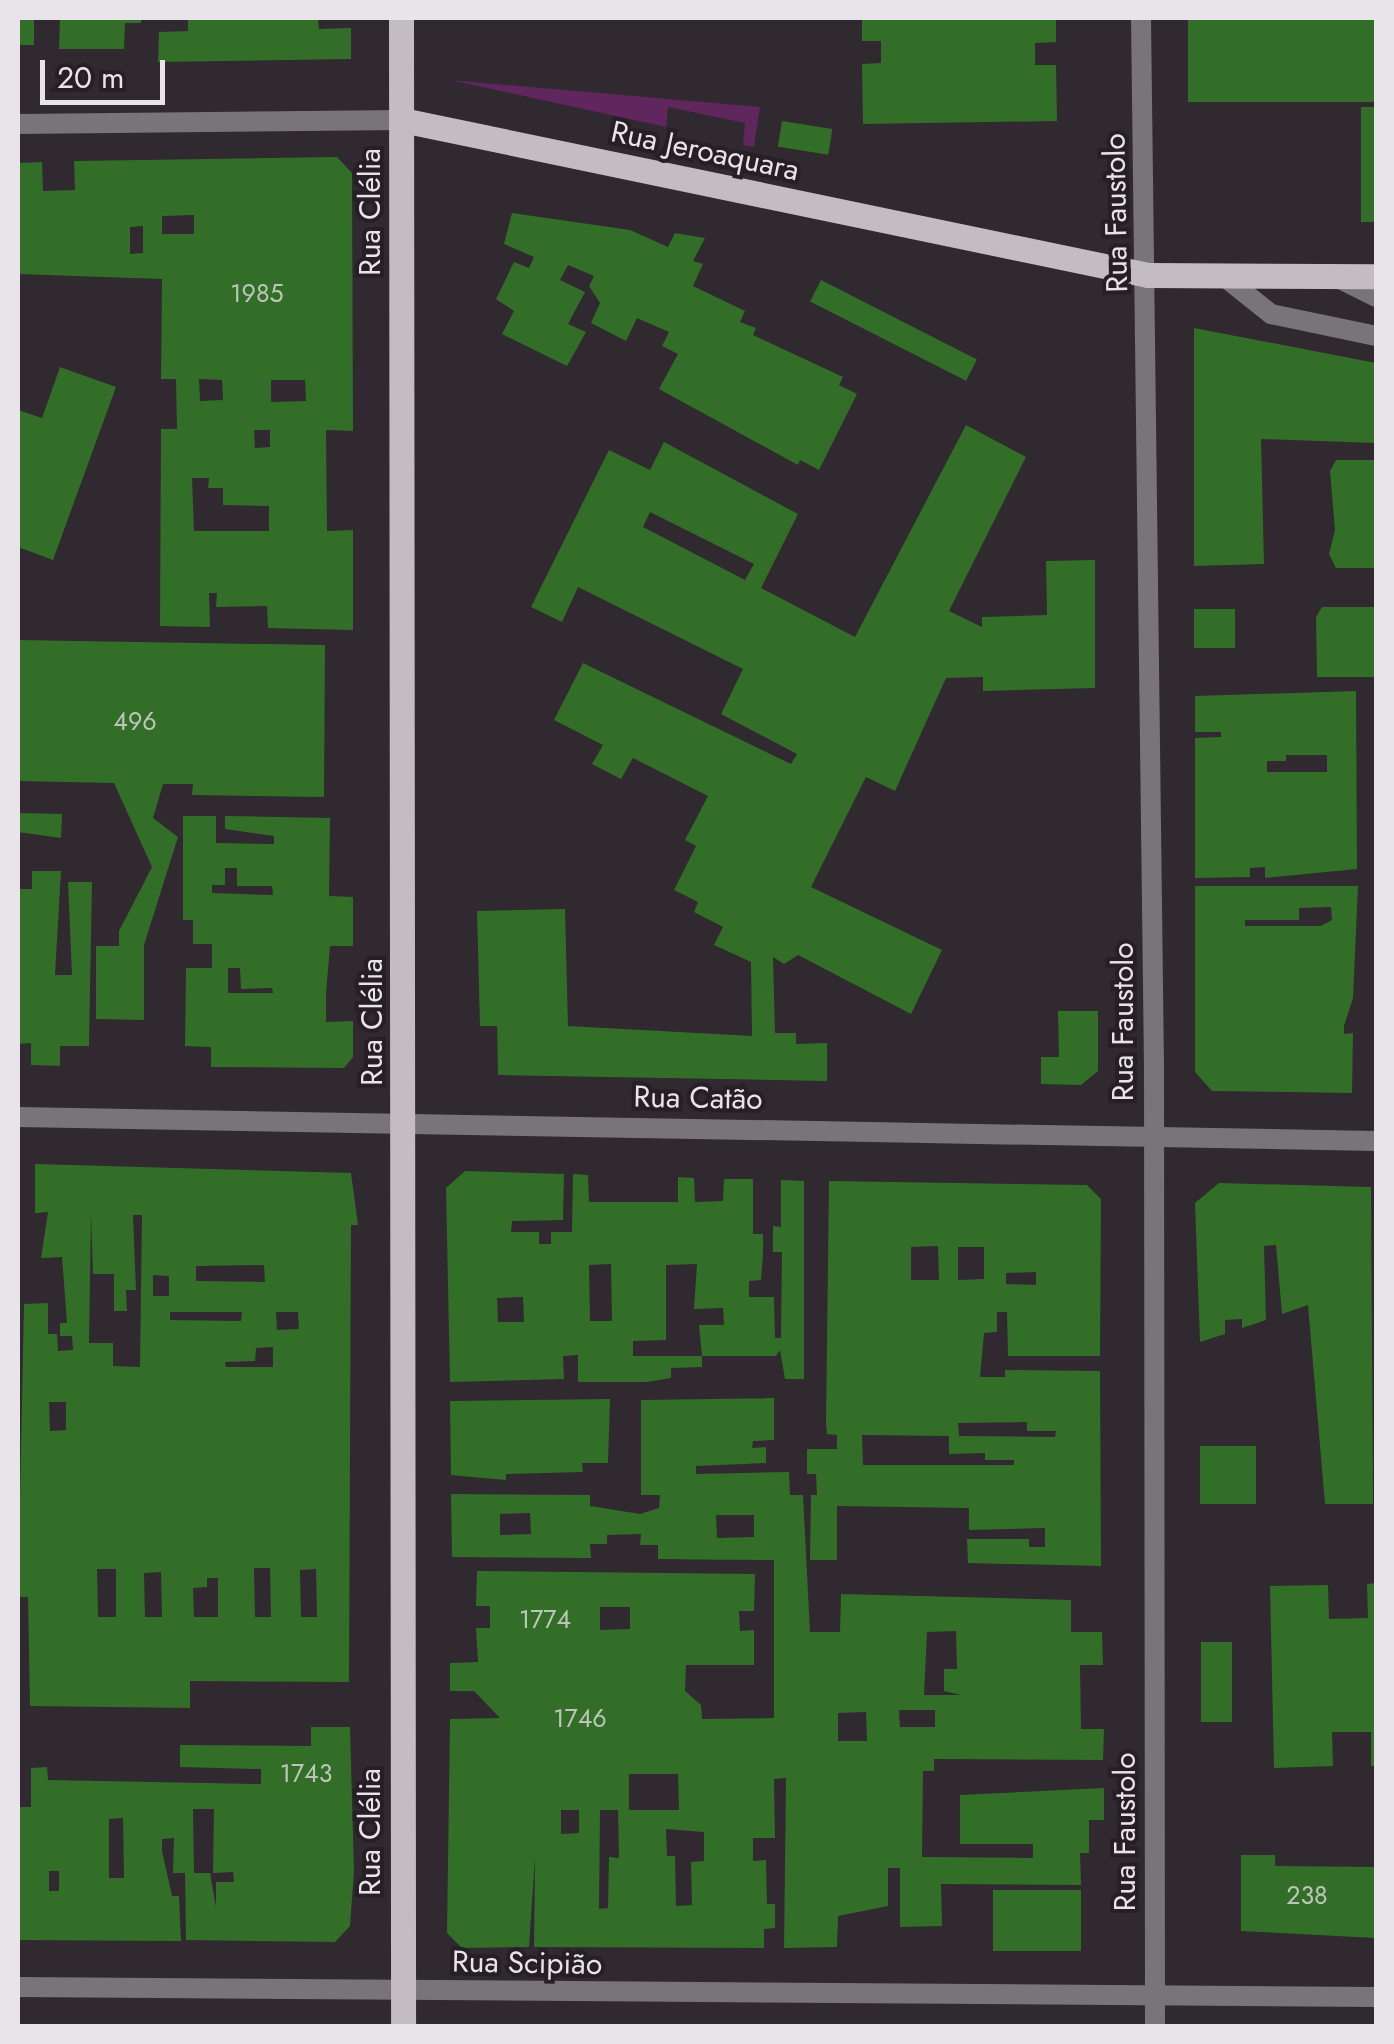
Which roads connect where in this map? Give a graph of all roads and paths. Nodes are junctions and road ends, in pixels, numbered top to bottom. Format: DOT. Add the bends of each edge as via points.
graph roads {
  1 [pos="401,18"];
  2 [pos="1141,18"];
  3 [pos="402,120"];
  4 [pos="18,124"];
  5 [pos="1148,275"];
  6 [pos="1222,275"];
  7 [pos="1334,276"];
  8 [pos="1376,276"];
  9 [pos="1376,296"];
  10 [pos="1376,336"];
  11 [pos="18,1117"];
  12 [pos="404,1123"];
  13 [pos="1154,1136"];
  14 [pos="1376,1140"];
  15 [pos="18,1988"];
  16 [pos="402,1992"];
  17 [pos="1155,1996"];
  18 [pos="1376,1997"];
  19 [pos="403,2026"];
  20 [pos="1155,2026"];
  1 -- 3 [label="main road, Rua Clélia"];
  2 -- 5 [label="street, Rua Faustolo"];
  3 -- 4 [label="street, Rua Jeroaquara"];
  3 -- 5 [label="main road, Rua Jeroaquara"];
  3 -- 12 [label="main road, Rua Clélia"];
  5 -- 6 [label="main road, Rua Jeroaquara"];
  5 -- 13 [label="street, Rua Faustolo"];
  6 -- 7 [label="main road, Rua Jeroaquara"];
  6 -- 10 [label="street" via="1271,314"];
  7 -- 8 [label="main road, Rua Jeroaquara"];
  7 -- 9 [label="street"];
  11 -- 12 [label="street, Rua Catão"];
  12 -- 13 [label="street, Rua Catão"];
  12 -- 16 [label="main road, Rua Clélia"];
  13 -- 14 [label="street, Rua Catão"];
  13 -- 17 [label="street, Rua Faustolo"];
  15 -- 16 [label="street, Rua Scipião"];
  16 -- 17 [label="street, Rua Scipião"];
  16 -- 19 [label="main road, Rua Clélia"];
  17 -- 18 [label="street"];
  17 -- 20 [label="street, Rua Faustolo"];
}
